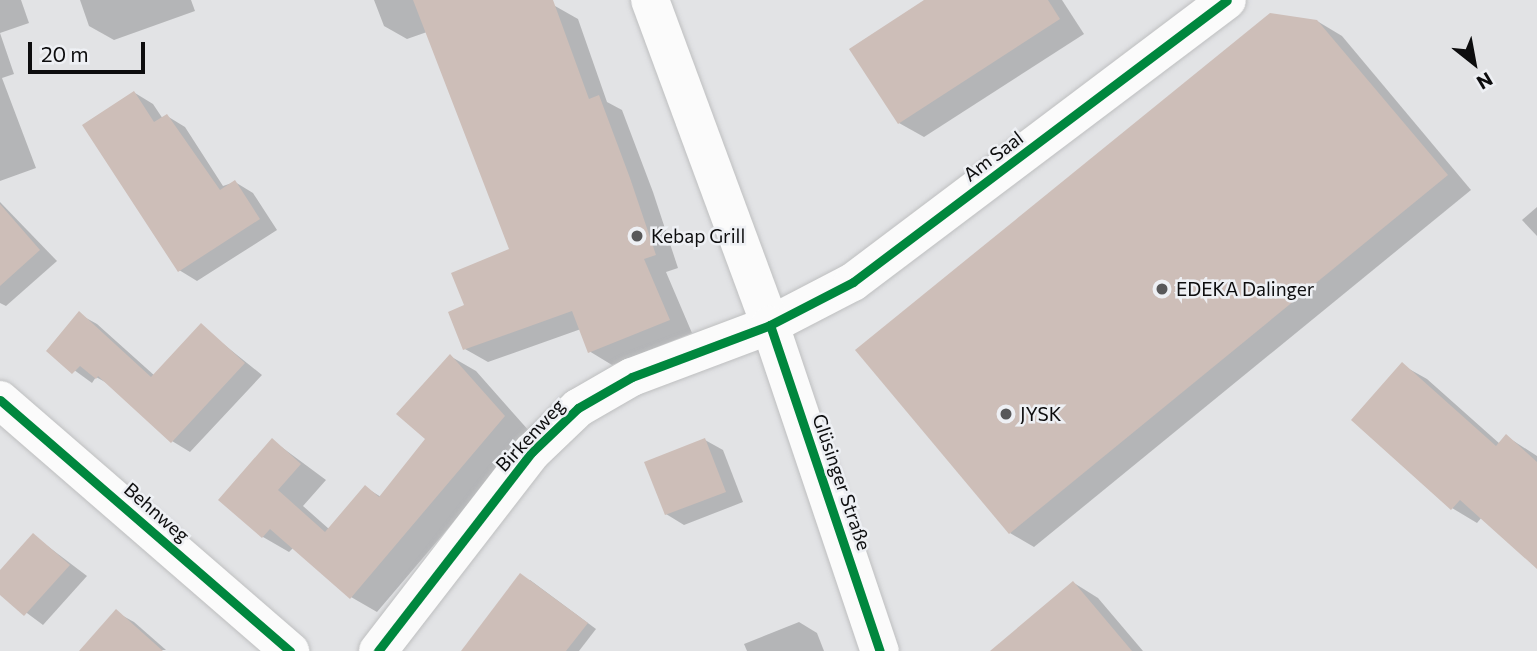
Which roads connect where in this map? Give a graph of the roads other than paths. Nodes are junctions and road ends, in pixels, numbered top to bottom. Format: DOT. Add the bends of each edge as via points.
graph roads {
  1 [pos="650,0"];
  2 [pos="1227,0"];
  3 [pos="770,325"];
  4 [pos="0,400"];
  5 [pos="290,651"];
  6 [pos="378,651"];
  7 [pos="880,651"];
  1 -- 3 [label="street, Glüsinger Straße"];
  2 -- 3 [label="street, Am Saal" via="853,282"];
  3 -- 6 [label="street, Birkenweg" via="632,377 578,408 532,452"];
  3 -- 7 [label="street, Glüsinger Straße"];
  4 -- 5 [label="street, Behnweg"];
}
